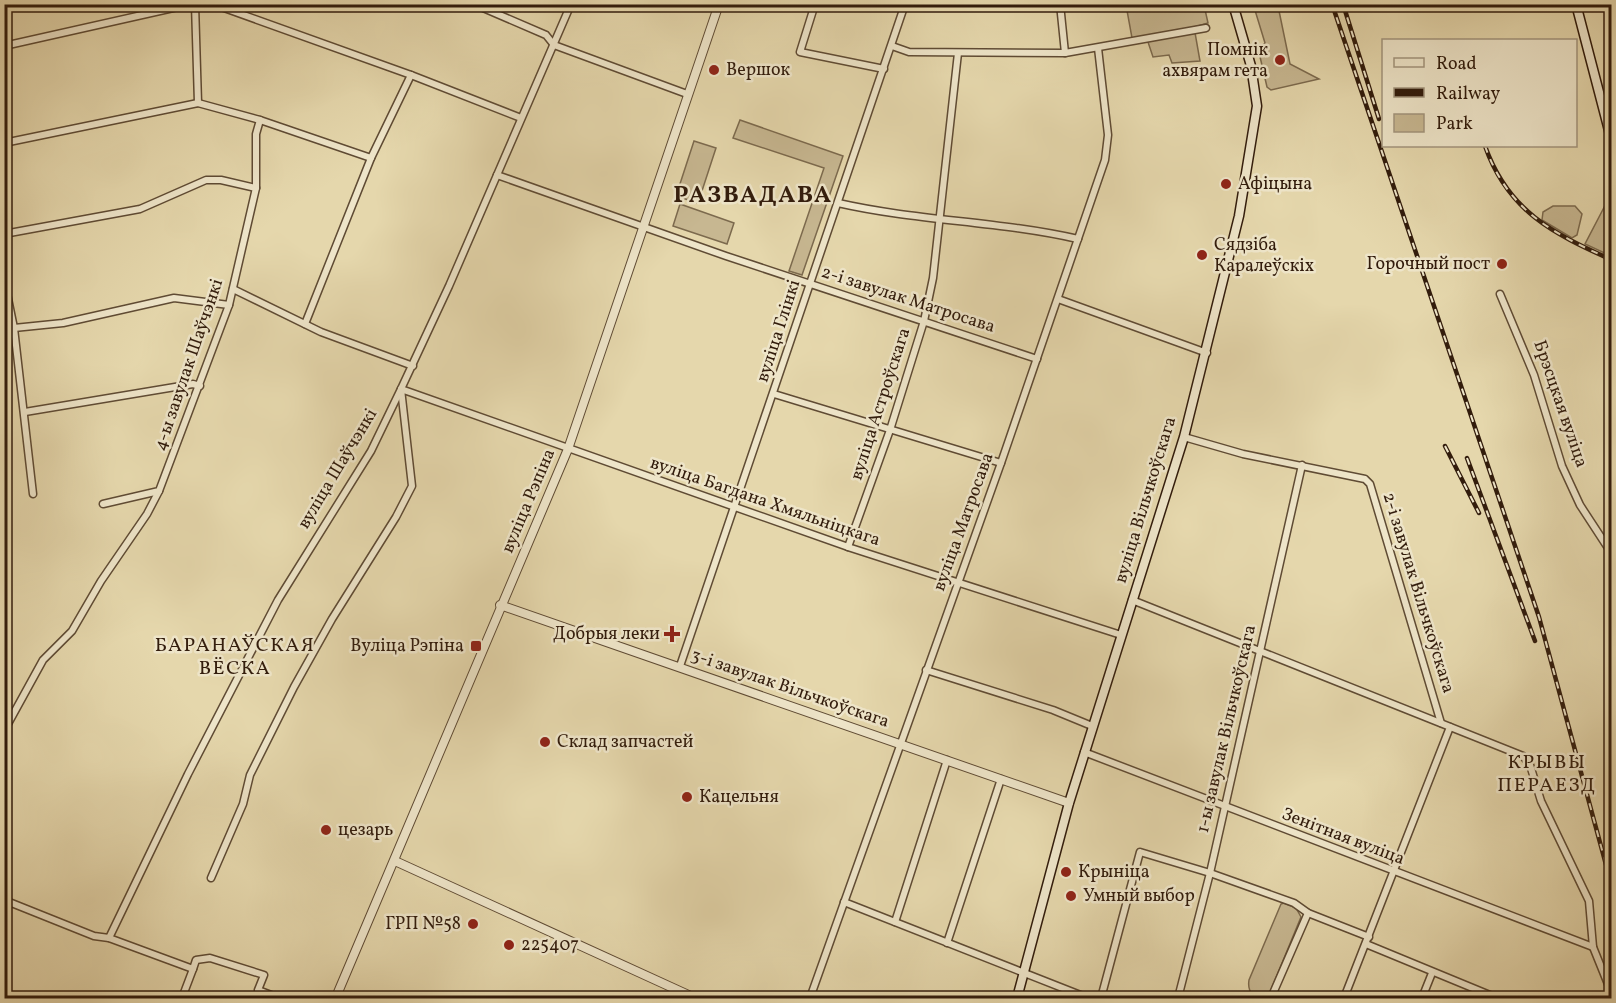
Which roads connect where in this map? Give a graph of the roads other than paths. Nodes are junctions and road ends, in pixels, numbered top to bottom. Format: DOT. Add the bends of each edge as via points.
graph roads {
  1 [pos="193,4"];
  2 [pos="213,4"];
  3 [pos="474,4"];
  4 [pos="571,4"];
  5 [pos="719,4"];
  6 [pos="815,4"];
  7 [pos="905,4"];
  8 [pos="1060,4"];
  9 [pos="1233,4"];
  10 [pos="1576,4"];
  11 [pos="1206,28"];
  12 [pos="554,45"];
  13 [pos="4,46"];
  14 [pos="892,46"];
  15 [pos="1098,48"];
  16 [pos="958,53"];
  17 [pos="1065,53"];
  18 [pos="884,69"];
  19 [pos="411,75"];
  20 [pos="687,94"];
  21 [pos="198,103"];
  22 [pos="521,118"];
  23 [pos="260,120"];
  24 [pos="1611,142"];
  25 [pos="4,143"];
  26 [pos="371,159"];
  27 [pos="497,175"];
  28 [pos="256,188"];
  29 [pos="838,203"];
  30 [pos="938,220"];
  31 [pos="642,227"];
  32 [pos="4,234"];
  33 [pos="1078,239"];
  34 [pos="4,279"];
  35 [pos="811,284"];
  36 [pos="233,289"];
  37 [pos="1500,294"];
  38 [pos="1058,299"];
  39 [pos="229,305"];
  40 [pos="924,321"];
  41 [pos="304,324"];
  42 [pos="14,328"];
  43 [pos="1207,353"];
  44 [pos="1037,359"];
  45 [pos="413,366"];
  46 [pos="200,386"];
  47 [pos="401,389"];
  48 [pos="774,394"];
  49 [pos="25,412"];
  50 [pos="890,430"];
  51 [pos="1184,437"];
  52 [pos="568,449"];
  53 [pos="1001,463"];
  54 [pos="1302,465"];
  55 [pos="159,492"];
  56 [pos="33,494"];
  57 [pos="104,504"];
  58 [pos="735,506"];
  59 [pos="848,547"];
  60 [pos="1611,554"];
  61 [pos="958,584"];
  62 [pos="1132,600"];
  63 [pos="500,605"];
  64 [pos="1121,635"];
  65 [pos="1259,652"];
  66 [pos="680,666"];
  67 [pos="926,670"];
  68 [pos="1441,723"];
  69 [pos="1092,726"];
  70 [pos="1450,727"];
  71 [pos="4,731"];
  72 [pos="900,743"];
  73 [pos="1084,752"];
  74 [pos="947,760"];
  75 [pos="1001,779"];
  76 [pos="1069,803"];
  77 [pos="1225,807"];
  78 [pos="395,861"];
  79 [pos="1394,872"];
  80 [pos="1210,873"];
  81 [pos="211,878"];
  82 [pos="4,900"];
  83 [pos="844,902"];
  84 [pos="1308,913"];
  85 [pos="895,922"];
  86 [pos="1369,937"];
  87 [pos="110,938"];
  88 [pos="947,943"];
  89 [pos="1366,944"];
  90 [pos="1593,947"];
  91 [pos="193,969"];
  92 [pos="1024,972"];
  93 [pos="1432,973"];
  94 [pos="1611,994"];
  95 [pos="335,998"];
  96 [pos="182,999"];
  97 [pos="279,999"];
  98 [pos="695,999"];
  99 [pos="810,999"];
  100 [pos="1017,999"];
  101 [pos="1088,999"];
  102 [pos="1101,999"];
  103 [pos="1178,999"];
  104 [pos="1271,999"];
  105 [pos="1344,999"];
  106 [pos="1422,999"];
  107 [pos="1497,999"];
  1 -- 13 [label="street"];
  1 -- 21 [label="street"];
  2 -- 19 [label="street"];
  3 -- 12 [label="street" via="546,34"];
  4 -- 12 [label="street, вуліца Шаўчэнкі"];
  5 -- 20 [label="street, вуліца Рэпіна"];
  6 -- 18 [label="street" via="800,52"];
  7 -- 14 [label="street, вуліца Глінкі"];
  8 -- 17 [label="street"];
  9 -- 43 [label="main road, вуліца Вільчкоўскага" via="1251,66 1257,116 1239,216"];
  10 -- 24 [label="main road"];
  11 -- 15 [label="street"];
  12 -- 20 [label="street"];
  12 -- 22 [label="street, вуліца Шаўчэнкі"];
  14 -- 16 [label="street" via="909,52"];
  14 -- 18 [label="street, вуліца Глінкі"];
  15 -- 17 [label="street"];
  15 -- 33 [label="street, вуліца Матросава" via="1108,142"];
  16 -- 17 [label="street"];
  16 -- 30 [label="street, вуліца Астроўскага"];
  18 -- 29 [label="street, вуліца Глінкі"];
  19 -- 22 [label="street"];
  19 -- 26 [label="street"];
  20 -- 31 [label="street, вуліца Рэпіна"];
  21 -- 23 [label="street"];
  21 -- 25 [label="street"];
  22 -- 27 [label="street, вуліца Шаўчэнкі"];
  23 -- 26 [label="street"];
  23 -- 28 [label="street, 4-ы завулак Шаўчэнкі" via="256,134"];
  26 -- 41 [label="street"];
  27 -- 31 [label="street, 2-і завулак Матросава"];
  27 -- 45 [label="street, вуліца Шаўчэнкі"];
  28 -- 32 [label="street" via="206,180 140,208"];
  28 -- 36 [label="street, 4-ы завулак Шаўчэнкі"];
  29 -- 30 [label="street"];
  29 -- 35 [label="street, вуліца Глінкі"];
  30 -- 33 [label="street"];
  30 -- 40 [label="street, вуліца Астроўскага" via="933,278"];
  31 -- 35 [label="street, 2-і завулак Матросава"];
  31 -- 52 [label="street, вуліца Рэпіна"];
  33 -- 38 [label="street, вуліца Матросава"];
  34 -- 42 [label="street"];
  35 -- 40 [label="street, 2-і завулак Матросава"];
  35 -- 48 [label="street, вуліца Глінкі"];
  36 -- 39 [label="street, 4-ы завулак Шаўчэнкі"];
  36 -- 41 [label="street"];
  37 -- 60 [label="street, Брэсцкая вуліца" via="1534,375 1562,466 1580,505"];
  38 -- 43 [label="street"];
  38 -- 44 [label="street, вуліца Матросава"];
  39 -- 42 [label="street" via="174,298 63,322"];
  39 -- 46 [label="street, 4-ы завулак Шаўчэнкі"];
  40 -- 44 [label="street, 2-і завулак Матросава"];
  40 -- 50 [label="street, вуліца Астроўскага"];
  41 -- 45 [label="street"];
  42 -- 49 [label="street"];
  43 -- 51 [label="main road, вуліца Вільчкоўскага"];
  44 -- 53 [label="street, вуліца Матросава"];
  45 -- 47 [label="street, вуліца Шаўчэнкі"];
  46 -- 49 [label="street" via="193,384"];
  46 -- 55 [label="street, 4-ы завулак Шаўчэнкі"];
  47 -- 52 [label="street, вуліца Багдана Хмяльніцкага"];
  47 -- 81 [label="street" via="412,486 294,687 250,775 243,804"];
  47 -- 87 [label="street, вуліца Шаўчэнкі" via="370,451 278,600 188,774"];
  48 -- 50 [label="street"];
  48 -- 58 [label="street, вуліца Глінкі"];
  49 -- 56 [label="street"];
  50 -- 53 [label="street"];
  50 -- 59 [label="street, вуліца Астроўскага"];
  51 -- 54 [label="street, 2-і завулак Вільчкоўскага"];
  51 -- 62 [label="main road, вуліца Вільчкоўскага"];
  52 -- 58 [label="street, вуліца Багдана Хмяльніцкага"];
  52 -- 63 [label="street, вуліца Рэпіна"];
  53 -- 61 [label="street, вуліца Матросава"];
  54 -- 65 [label="street, 1-ы завулак Вільчкоўскага"];
  54 -- 68 [label="street, 2-і завулак Вільчкоўскага" via="1356,475 1370,484"];
  55 -- 57 [label="street"];
  55 -- 71 [label="street, 4-ы завулак Шаўчэнкі" via="100,581 72,632 44,660"];
  58 -- 59 [label="street, вуліца Багдана Хмяльніцкага"];
  58 -- 66 [label="street, вуліца Глінкі"];
  59 -- 61 [label="street, вуліца Багдана Хмяльніцкага"];
  61 -- 64 [label="street, вуліца Багдана Хмяльніцкага"];
  61 -- 67 [label="street, вуліца Матросава"];
  62 -- 64 [label="main road, вуліца Вільчкоўскага"];
  62 -- 65 [label="street"];
  63 -- 66 [label="street, 3-і завулак Вільчкоўскага"];
  63 -- 78 [label="street, вуліца Рэпіна"];
  64 -- 69 [label="main road, вуліца Вільчкоўскага"];
  65 -- 68 [label="street"];
  65 -- 77 [label="street, 1-ы завулак Вільчкоўскага"];
  66 -- 72 [label="street, 3-і завулак Вільчкоўскага"];
  67 -- 69 [label="street"];
  67 -- 72 [label="street, вуліца Матросава"];
  68 -- 70 [label="street"];
  69 -- 73 [label="main road, вуліца Вільчкоўскага"];
  70 -- 79 [label="street"];
  70 -- 90 [label="street" via="1523,756 1530,765 1541,801 1589,901"];
  72 -- 74 [label="street, 3-і завулак Вільчкоўскага"];
  72 -- 83 [label="street, вуліца Матросава"];
  73 -- 76 [label="main road, вуліца Вільчкоўскага"];
  73 -- 77 [label="street, Зенітная вуліца"];
  74 -- 75 [label="street, 3-і завулак Вільчкоўскага"];
  74 -- 85 [label="street"];
  75 -- 76 [label="street, 3-і завулак Вільчкоўскага"];
  75 -- 88 [label="street"];
  76 -- 92 [label="main road, вуліца Вільчкоўскага"];
  77 -- 79 [label="street, Зенітная вуліца"];
  77 -- 80 [label="street, 1-ы завулак Вільчкоўскага"];
  78 -- 95 [label="street, вуліца Рэпіна"];
  78 -- 98 [label="street"];
  79 -- 86 [label="street"];
  79 -- 90 [label="street, Зенітная вуліца"];
  80 -- 84 [label="street" via="1294,903"];
  80 -- 102 [label="street" via="1140,852"];
  80 -- 103 [label="street, 1-ы завулак Вільчкоўскага"];
  82 -- 87 [label="street" via="94,936"];
  83 -- 85 [label="street"];
  83 -- 99 [label="street, вуліца Матросава"];
  84 -- 86 [label="street"];
  84 -- 104 [label="street"];
  85 -- 88 [label="street"];
  86 -- 89 [label="street"];
  87 -- 91 [label="street"];
  88 -- 92 [label="street"];
  89 -- 93 [label="street"];
  89 -- 105 [label="street"];
  90 -- 94 [label="street"];
  91 -- 96 [label="street"];
  91 -- 97 [label="street" via="196,960 210,957 264,975 258,990"];
  92 -- 100 [label="main road, вуліца Вільчкоўскага"];
  92 -- 101 [label="street"];
  93 -- 106 [label="street"];
  93 -- 107 [label="street"];
}
